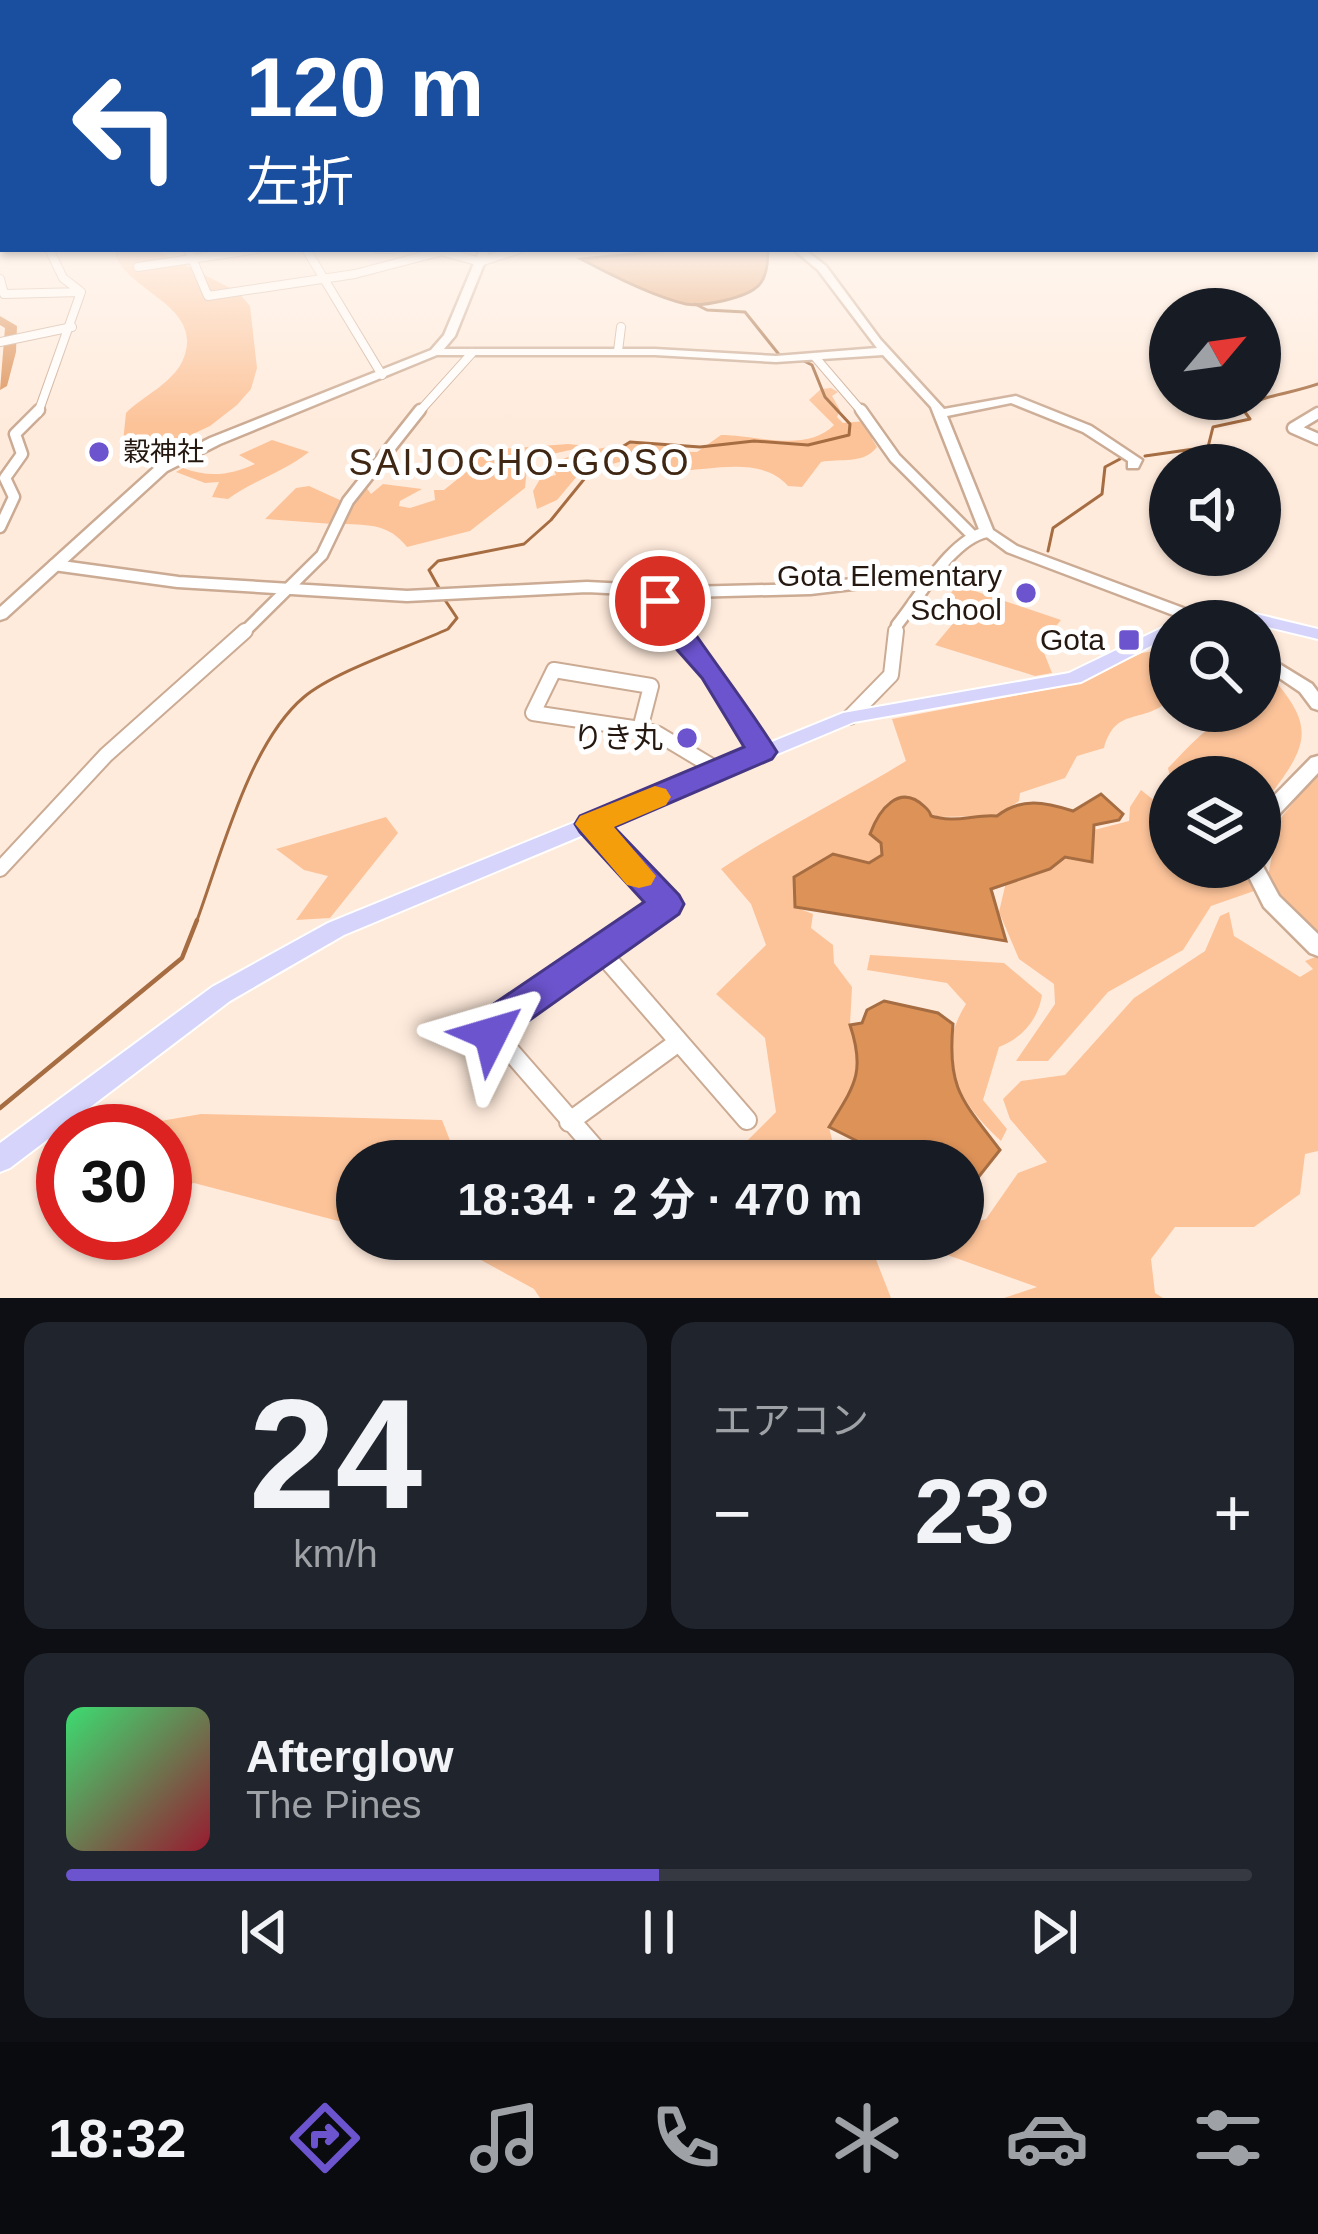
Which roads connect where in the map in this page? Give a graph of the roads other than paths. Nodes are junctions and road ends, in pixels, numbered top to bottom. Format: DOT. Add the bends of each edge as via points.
graph roads {
  1 [pos="78,304"];
  2 [pos="337,304"];
  3 [pos="462,304"];
  4 [pos="849,304"];
  5 [pos="72,327"];
  6 [pos="621,327"];
  7 [pos="0,342"];
  8 [pos="618,351"];
  9 [pos="886,351"];
  10 [pos="435,352"];
  11 [pos="472,352"];
  12 [pos="815,357"];
  13 [pos="382,375"];
  14 [pos="940,412"];
  15 [pos="1318,413"];
  16 [pos="1318,439"];
  17 [pos="1133,465"];
  18 [pos="3,479"];
  19 [pos="0,526"];
  20 [pos="980,534"];
  21 [pos="54,565"];
  22 [pos="937,574"];
  23 [pos="286,587"];
  24 [pos="661,591"];
  25 [pos="1149,601"];
  26 [pos="0,615"];
  27 [pos="1281,625"];
  28 [pos="1318,634"];
  29 [pos="1149,640"];
  30 [pos="1281,671"];
  31 [pos="1318,704"];
  32 [pos="850,717"];
  33 [pos="640,729"];
  34 [pos="761,752"];
  35 [pos="1318,762"];
  36 [pos="718,770"];
  37 [pos="1281,800"];
  38 [pos="591,824"];
  39 [pos="0,869"];
  40 [pos="1264,888"];
  41 [pos="1318,946"];
  42 [pos="602,953"];
  43 [pos="677,1043"];
  44 [pos="747,1120"];
  45 [pos="569,1122"];
  46 [pos="586,1140"];
  47 [pos="0,1160"];
  1 -- 5 [label="street"];
  2 -- 13 [label="street"];
  3 -- 10 [label="street"];
  4 -- 9 [label="street"];
  5 -- 7 [label="street"];
  5 -- 18 [label="street" via="38,414 14,434 22,454"];
  6 -- 8 [label="street"];
  8 -- 11 [label="street"];
  8 -- 12 [label="street"];
  9 -- 12 [label="street"];
  9 -- 14 [label="street"];
  10 -- 11 [label="street"];
  10 -- 13 [label="street"];
  11 -- 23 [label="street" via="382,453 322,555"];
  12 -- 20 [label="street" via="895,458"];
  13 -- 21 [label="street" via="176,460"];
  14 -- 17 [label="street" via="1012,399 1108,440"];
  14 -- 20 [label="street"];
  15 -- 16 [label="street" via="1293,428"];
  18 -- 19 [label="street" via="14,497"];
  20 -- 22 [label="street"];
  20 -- 25 [label="street"];
  21 -- 23 [label="street"];
  21 -- 26 [label="street"];
  22 -- 24 [label="street" via="810,589"];
  22 -- 32 [label="street" via="897,625 891,675"];
  23 -- 24 [label="street"];
  23 -- 39 [label="street" via="230,649 106,755"];
  24 -- 34 [label="street" via="677,634 713,674"];
  27 -- 28 [label="main road"];
  29 -- 32 [label="main road" via="1074,678"];
  30 -- 31 [label="street"];
  32 -- 34 [label="main road"];
  33 -- 33 [label="street" via="651,686 554,670 533,713"];
  33 -- 36 [label="street"];
  34 -- 36 [label="main road"];
  35 -- 37 [label="street"];
  36 -- 38 [label="main road"];
  38 -- 42 [label="street" via="667,904"];
  38 -- 47 [label="main road" via="278,958"];
  40 -- 41 [label="street"];
  42 -- 43 [label="street"];
  42 -- 45 [label="street" via="490,1028"];
  43 -- 44 [label="street"];
  43 -- 45 [label="street"];
  45 -- 46 [label="street"];
}
